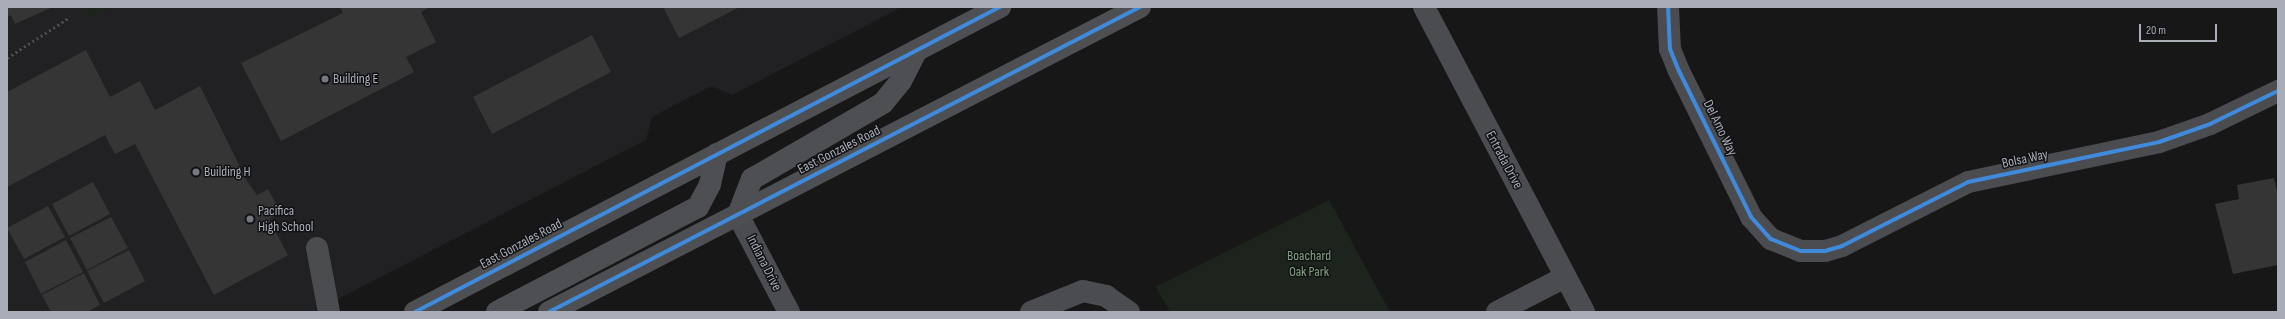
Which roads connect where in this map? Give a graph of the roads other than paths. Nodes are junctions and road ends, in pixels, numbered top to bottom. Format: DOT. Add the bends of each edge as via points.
graph roads {
  1 [pos="1000,7"];
  2 [pos="1140,7"];
  3 [pos="1424,7"];
  4 [pos="1668,7"];
  5 [pos="916,51"];
  6 [pos="2278,91"];
  7 [pos="717,154"];
  8 [pos="738,215"];
  9 [pos="1782,245"];
  10 [pos="317,248"];
  11 [pos="1565,277"];
  12 [pos="330,312"];
  13 [pos="414,312"];
  14 [pos="497,312"];
  15 [pos="549,312"];
  16 [pos="789,312"];
  17 [pos="1031,312"];
  18 [pos="1129,312"];
  19 [pos="1497,312"];
  20 [pos="1584,312"];
  1 -- 5 [label="main road, East Gonzales Road"];
  2 -- 8 [label="main road, East Gonzales Road"];
  3 -- 11 [label="street, Entrada Drive"];
  4 -- 9 [label="street, Del Amo Way" via="1670,49 1679,71 1751,217"];
  5 -- 7 [label="main road, East Gonzales Road"];
  5 -- 8 [label="main road" via="901,81 883,103 752,179"];
  6 -- 9 [label="street, Bolsa Way" via="2210,124 2158,142 1968,182 1842,246 1825,251 1801,251"];
  7 -- 13 [label="main road, East Gonzales Road"];
  7 -- 14 [label="main road" via="710,184 698,207"];
  8 -- 15 [label="main road, East Gonzales Road"];
  8 -- 16 [label="street, Indiana Drive"];
  10 -- 12 [label="street"];
  11 -- 19 [label="street"];
  11 -- 20 [label="street, Entrada Drive"];
  17 -- 18 [label="street" via="1083,291 1106,296"];
}
